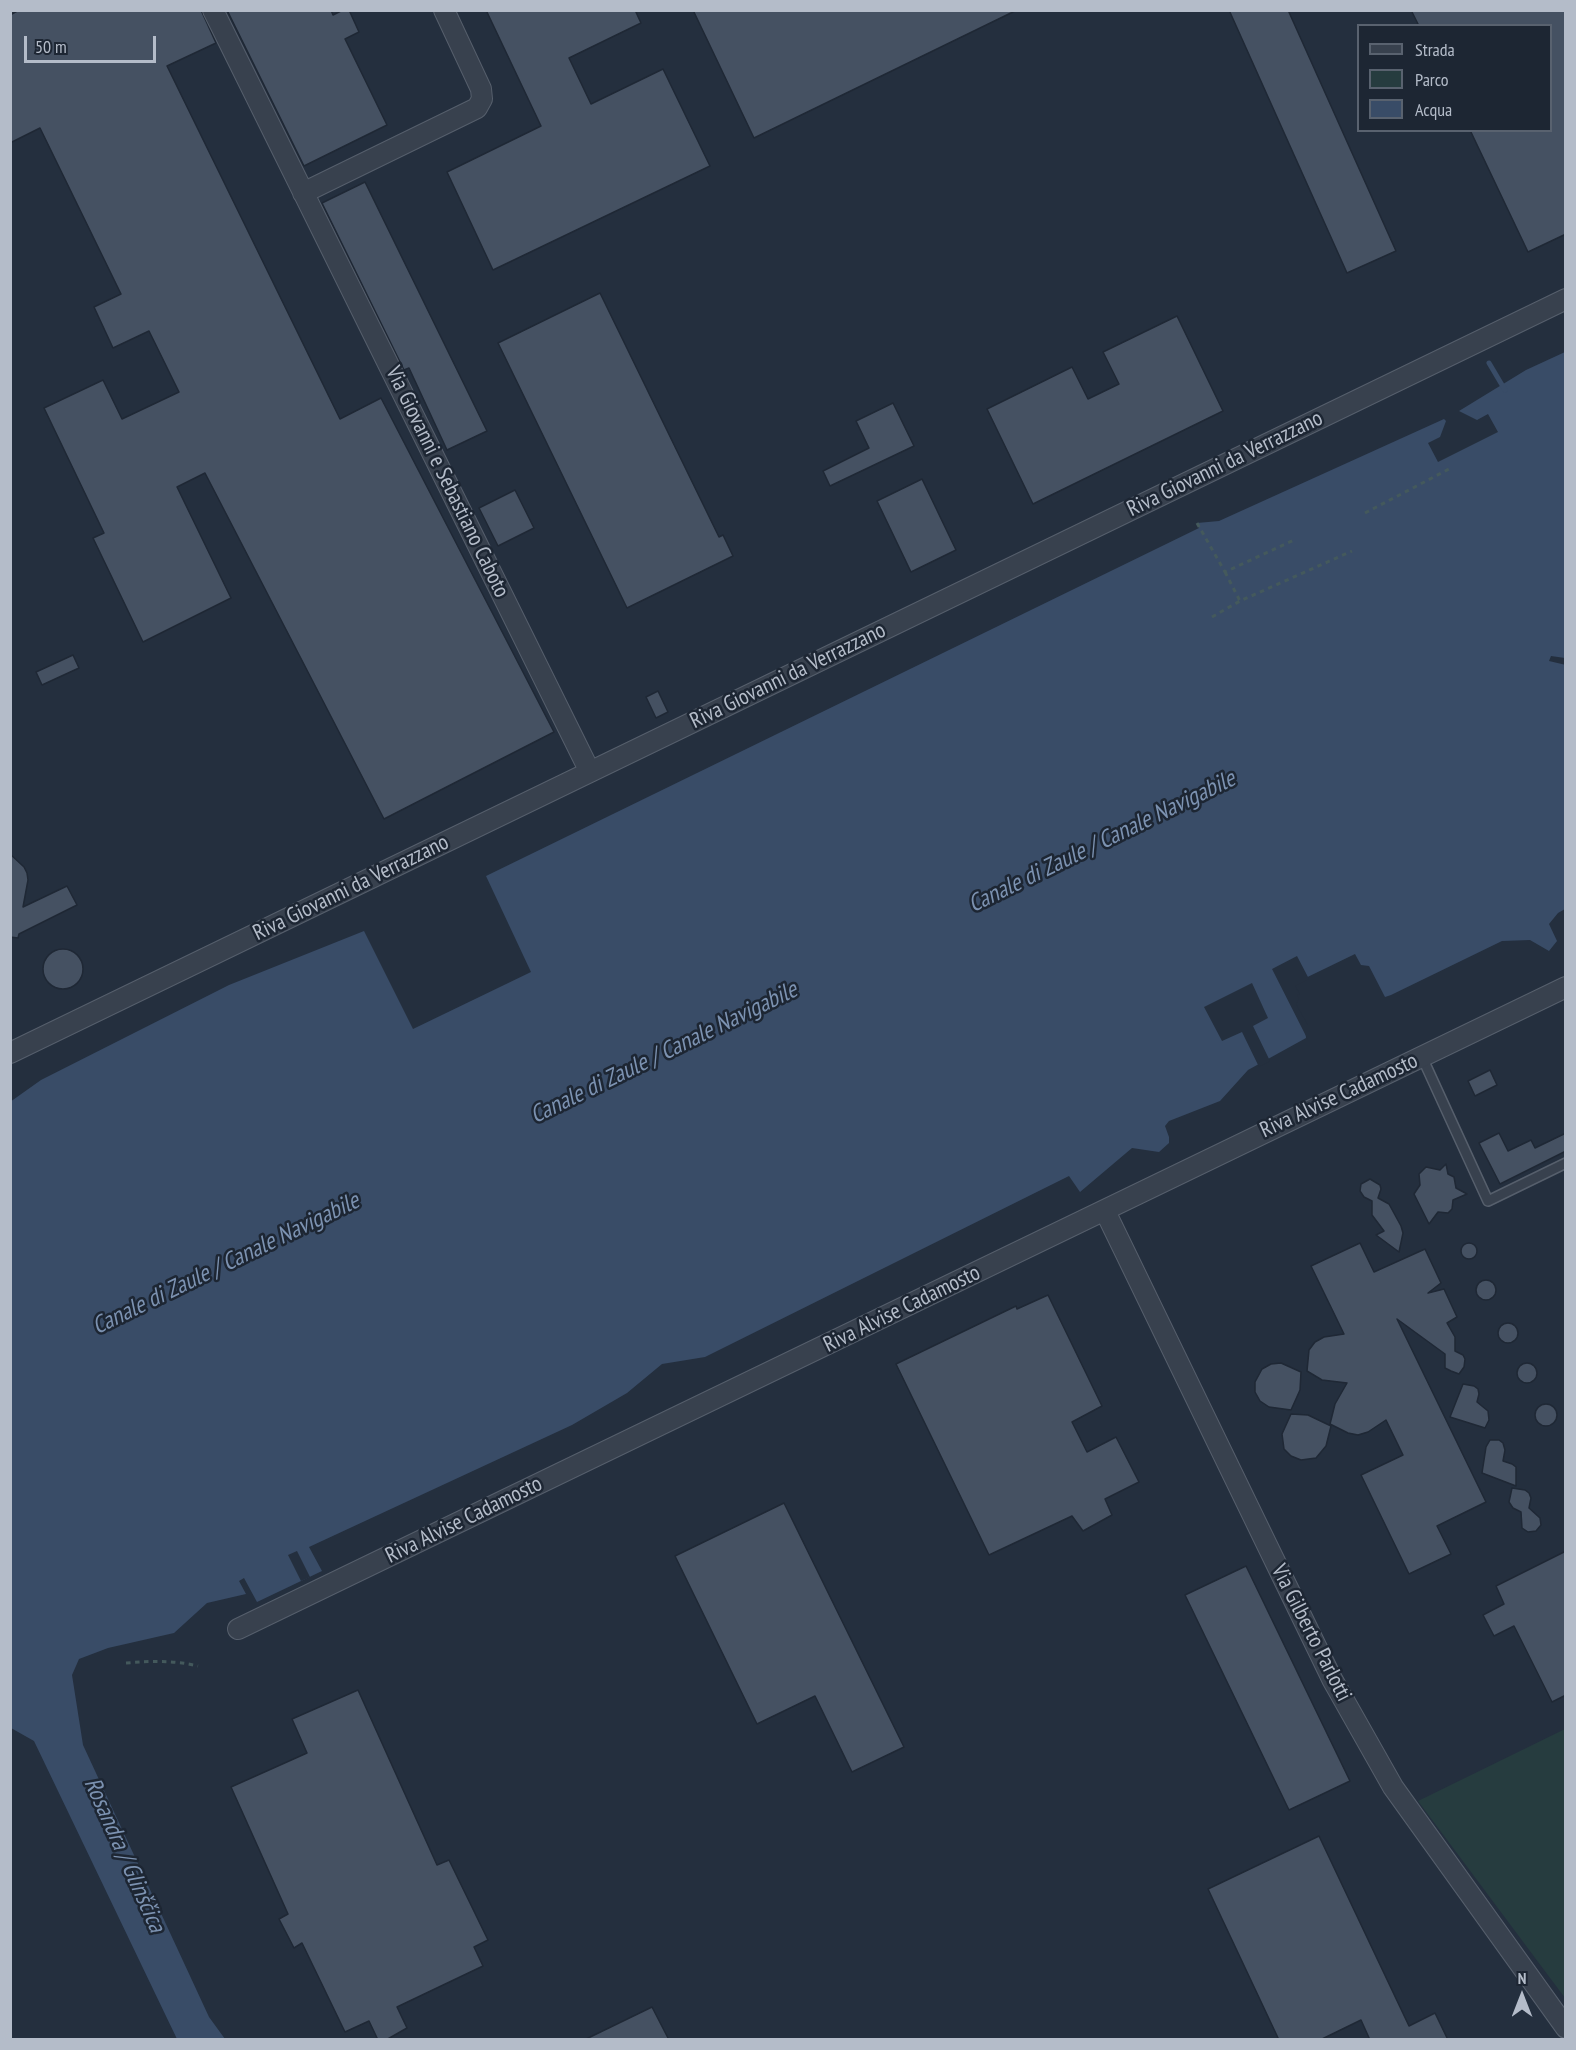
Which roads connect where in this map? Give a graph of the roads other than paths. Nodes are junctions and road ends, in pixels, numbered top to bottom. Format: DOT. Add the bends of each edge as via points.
graph roads {
  1 [pos="213,10"];
  2 [pos="444,10"];
  3 [pos="303,193"];
  4 [pos="1566,299"];
  5 [pos="590,772"];
  6 [pos="1566,987"];
  7 [pos="10,1053"];
  8 [pos="1422,1057"];
  9 [pos="1566,1163"];
  10 [pos="1105,1211"];
  11 [pos="238,1629"];
  12 [pos="1566,2028"];
  1 -- 3 [label="street, Via Giovanni e Sebastiano Caboto"];
  2 -- 3 [label="street" via="480,86 482,99 474,110"];
  3 -- 5 [label="street, Via Giovanni e Sebastiano Caboto"];
  4 -- 5 [label="street, Riva Giovanni da Verrazzano"];
  5 -- 7 [label="street, Riva Giovanni da Verrazzano"];
  6 -- 8 [label="street, Riva Alvise Cadamosto"];
  8 -- 9 [label="lane" via="1488,1201"];
  8 -- 10 [label="street, Riva Alvise Cadamosto"];
  10 -- 11 [label="street, Riva Alvise Cadamosto"];
  10 -- 12 [label="street, Via Gilberto Parlotti" via="1332,1679 1394,1786"];
}
